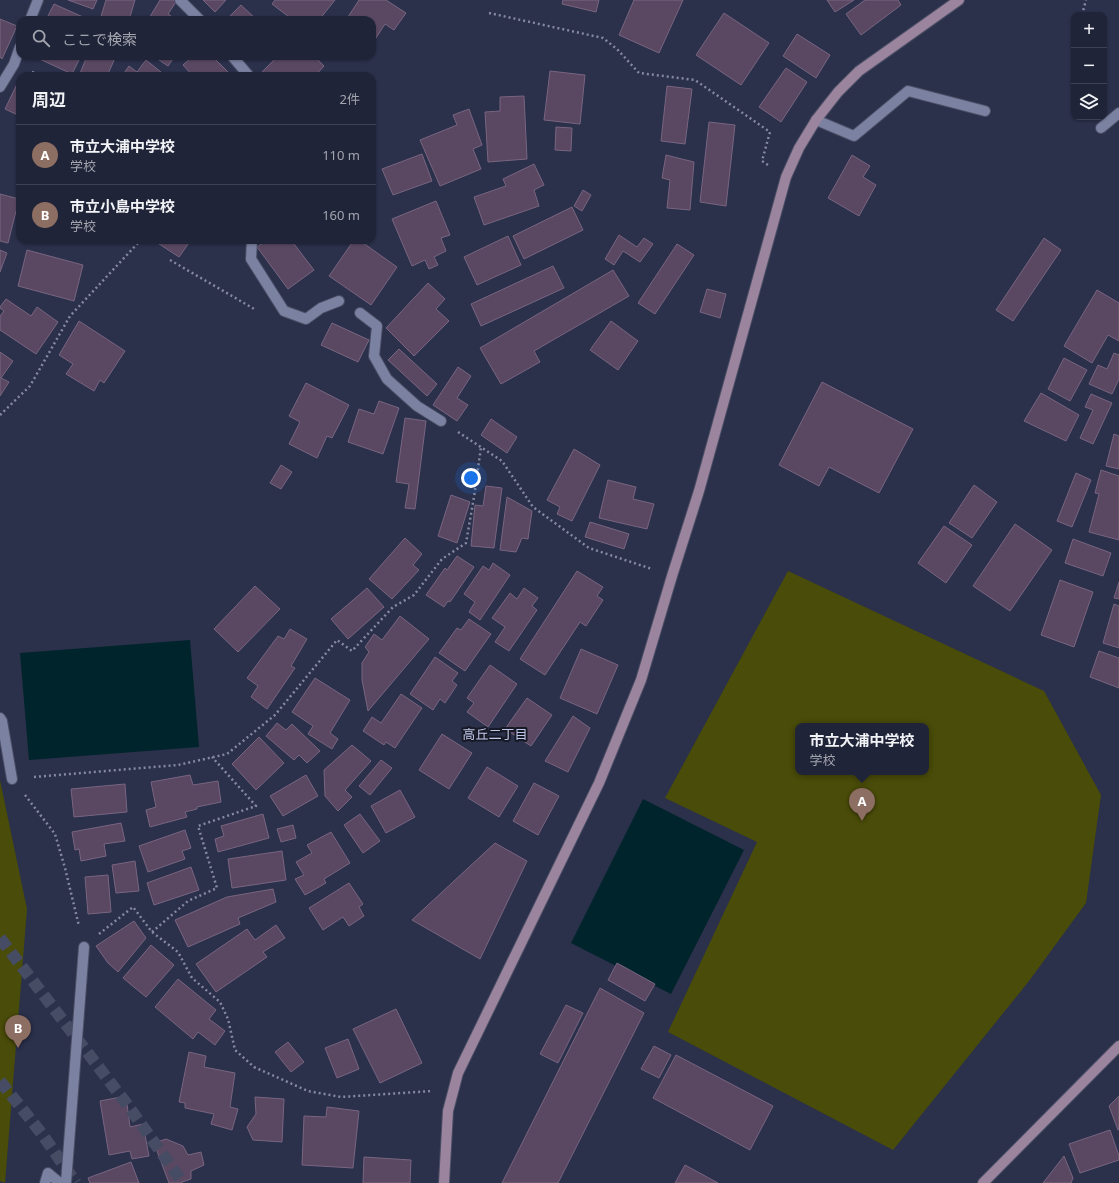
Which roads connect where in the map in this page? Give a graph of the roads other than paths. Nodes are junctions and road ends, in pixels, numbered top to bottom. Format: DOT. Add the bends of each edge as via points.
graph roads {
  1 [pos="38,0"];
  2 [pos="180,0"];
  3 [pos="959,0"];
  4 [pos="32,16"];
  5 [pos="196,16"];
  6 [pos="16,58"];
  7 [pos="235,60"];
  8 [pos="246,72"];
  9 [pos="0,87"];
  10 [pos="985,111"];
  11 [pos="1119,113"];
  12 [pos="816,120"];
  13 [pos="1101,128"];
  14 [pos="252,244"];
  15 [pos="339,301"];
  16 [pos="360,313"];
  17 [pos="441,421"];
  18 [pos="0,718"];
  19 [pos="12,779"];
  20 [pos="84,947"];
  21 [pos="1119,1046"];
  22 [pos="45,1183"];
  23 [pos="60,1183"];
  24 [pos="66,1183"];
  25 [pos="444,1183"];
  26 [pos="983,1183"];
  1 -- 4 [label="street"];
  2 -- 5 [label="street"];
  3 -- 12 [label="street" via="859,71"];
  6 -- 9 [label="street"];
  7 -- 8 [label="street"];
  10 -- 12 [label="street" via="908,91 854,136"];
  11 -- 13 [label="street"];
  12 -- 25 [label="street" via="799,148 786,177 699,491 641,680 599,783 458,1073 448,1111"];
  14 -- 15 [label="street" via="251,260 284,312 306,319 321,308"];
  16 -- 17 [label="street" via="377,326 374,356 387,379 417,406"];
  18 -- 19 [label="street"];
  20 -- 24 [label="street"];
  21 -- 26 [label="street"];
  22 -- 23 [label="street" via="48,1173"];
}
